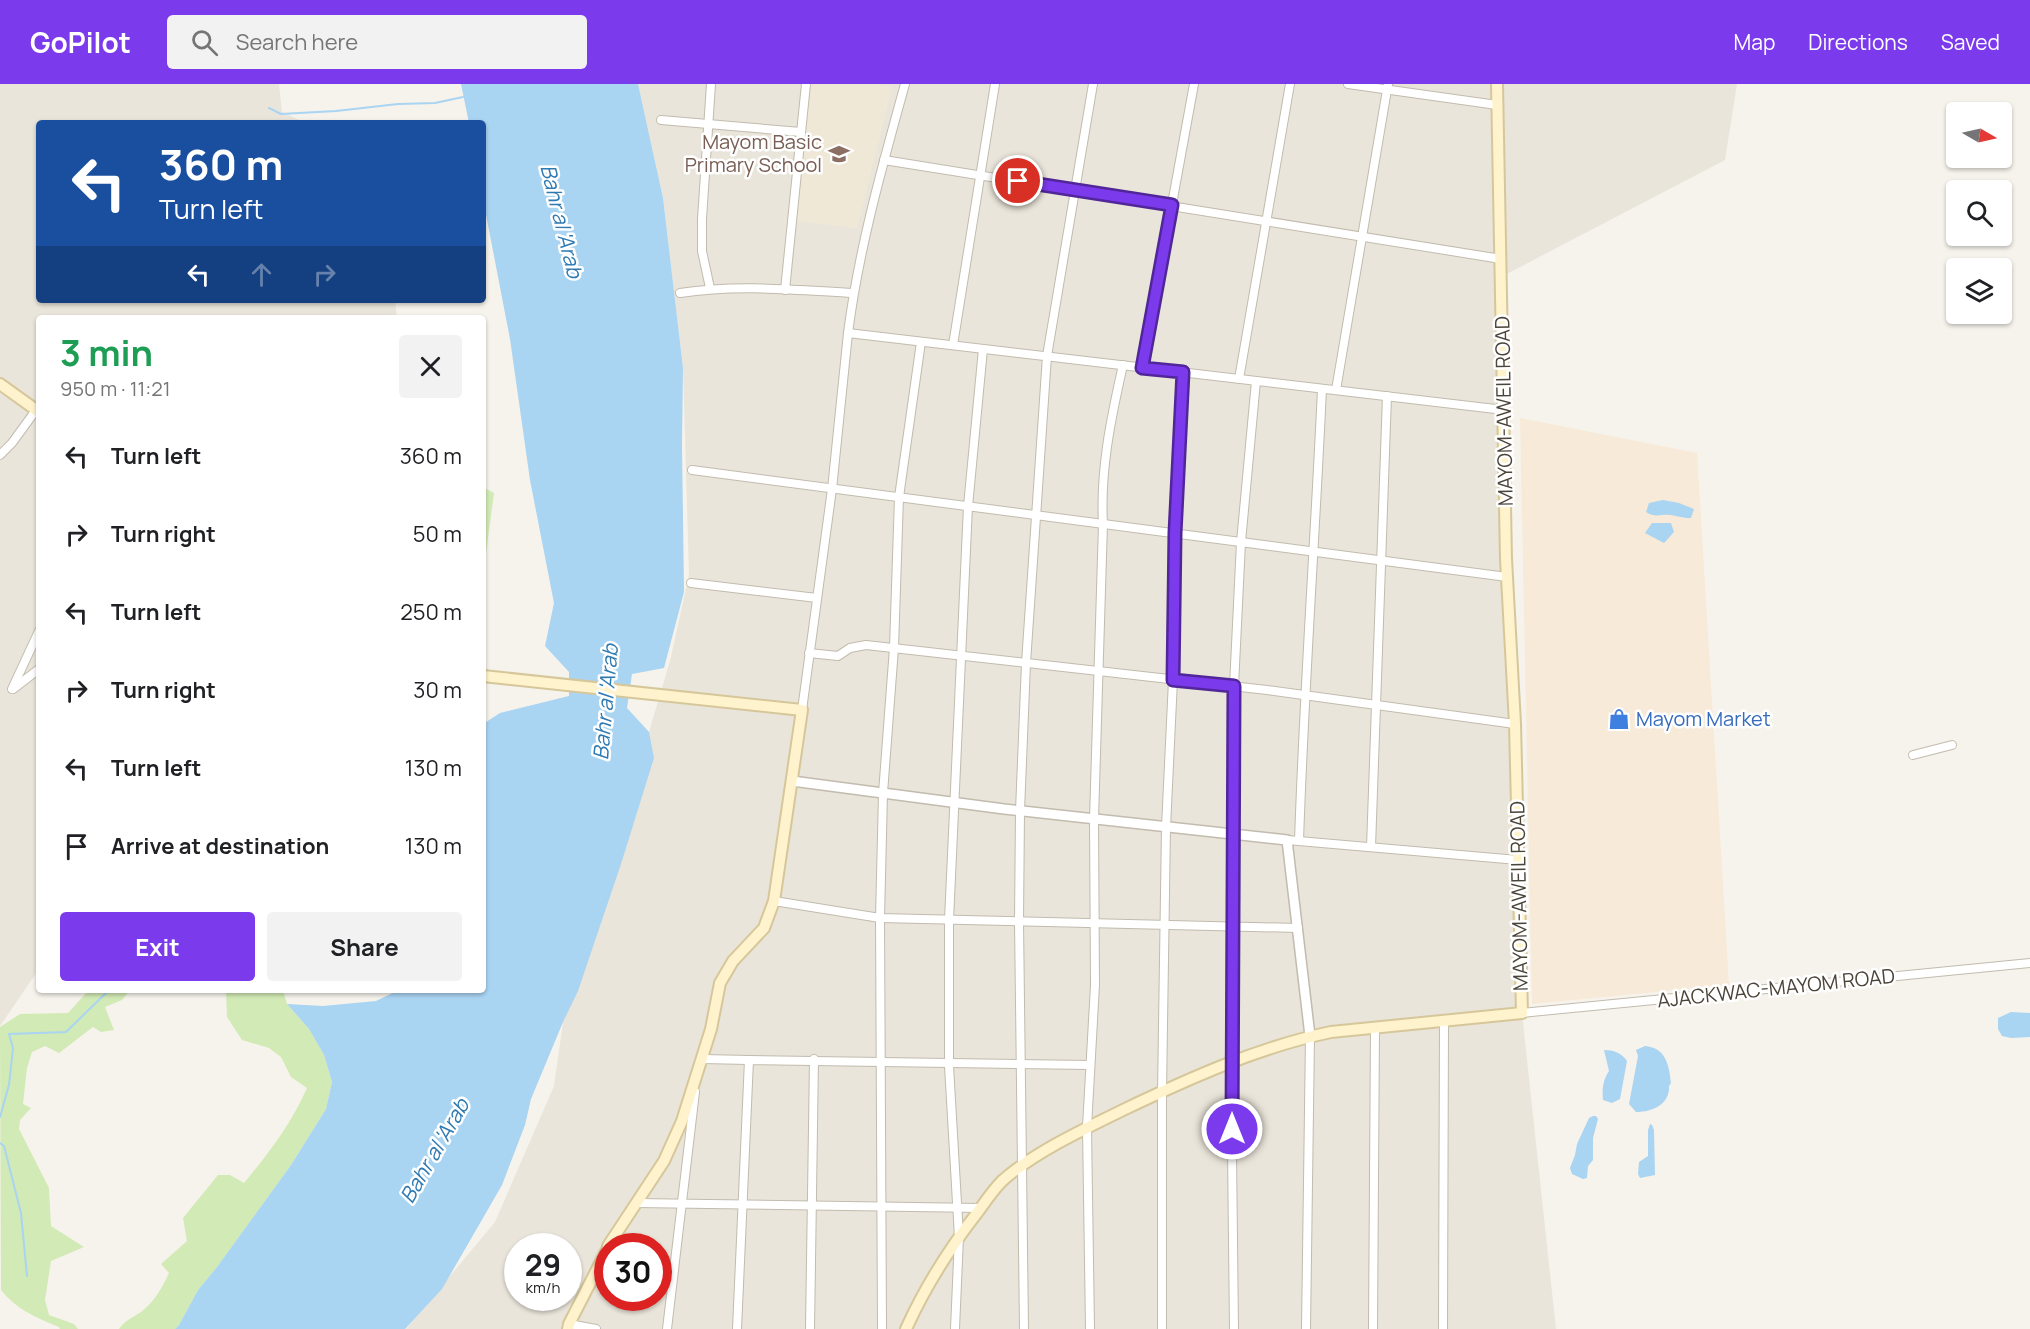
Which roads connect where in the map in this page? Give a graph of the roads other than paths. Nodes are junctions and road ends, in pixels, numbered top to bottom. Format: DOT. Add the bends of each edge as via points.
graph roads {
  1 [pos="711,84"];
  2 [pos="806,84"];
  3 [pos="905,84"];
  4 [pos="995,84"];
  5 [pos="1093,84"];
  6 [pos="1194,84"];
  7 [pos="1290,84"];
  8 [pos="1348,84"];
  9 [pos="1497,84"];
  10 [pos="1388,87"];
  11 [pos="1497,105"];
  12 [pos="661,120"];
  13 [pos="708,124"];
  14 [pos="801,132"];
  15 [pos="884,160"];
  16 [pos="981,175"];
  17 [pos="1076,190"];
  18 [pos="1172,205"];
  19 [pos="1266,220"];
  20 [pos="1362,236"];
  21 [pos="1501,259"];
  22 [pos="710,288"];
  23 [pos="785,290"];
  24 [pos="681,293"];
  25 [pos="853,293"];
  26 [pos="848,333"];
  27 [pos="921,342"];
  28 [pos="953,345"];
  29 [pos="983,349"];
  30 [pos="1047,356"];
  31 [pos="1123,365"];
  32 [pos="1142,368"];
  33 [pos="1183,372"];
  34 [pos="1239,379"];
  35 [pos="1256,381"];
  36 [pos="0,384"];
  37 [pos="1322,389"];
  38 [pos="1336,390"];
  39 [pos="1387,396"];
  40 [pos="36,410"];
  41 [pos="1504,410"];
  42 [pos="36,413"];
  43 [pos="0,455"];
  44 [pos="692,470"];
  45 [pos="832,489"];
  46 [pos="899,497"];
  47 [pos="968,506"];
  48 [pos="1036,515"];
  49 [pos="1103,524"];
  50 [pos="1175,533"];
  51 [pos="1241,542"];
  52 [pos="1314,551"];
  53 [pos="1381,560"];
  54 [pos="1507,577"];
  55 [pos="691,583"];
  56 [pos="817,598"];
  57 [pos="36,637"];
  58 [pos="894,648"];
  59 [pos="809,653"];
  60 [pos="960,656"];
  61 [pos="1026,663"];
  62 [pos="36,671"];
  63 [pos="1097,671"];
  64 [pos="486,676"];
  65 [pos="1173,680"];
  66 [pos="1234,686"];
  67 [pos="1304,695"];
  68 [pos="1376,705"];
  69 [pos="802,710"];
  70 [pos="1515,724"];
  71 [pos="1952,745"];
  72 [pos="1912,755"];
  73 [pos="792,781"];
  74 [pos="882,793"];
  75 [pos="954,803"];
  76 [pos="1020,811"];
  77 [pos="1094,819"];
  78 [pos="1166,827"];
  79 [pos="1235,834"];
  80 [pos="1287,840"];
  81 [pos="1299,841"];
  82 [pos="1371,847"];
  83 [pos="1518,860"];
  84 [pos="774,901"];
  85 [pos="880,918"];
  86 [pos="949,920"];
  87 [pos="1019,921"];
  88 [pos="1095,923"];
  89 [pos="1164,925"];
  90 [pos="1232,926"];
  91 [pos="1298,928"];
  92 [pos="2030,963"];
  93 [pos="1522,1013"];
  94 [pos="1444,1020"];
  95 [pos="1375,1028"];
  96 [pos="1310,1036"];
  97 [pos="702,1059"];
  98 [pos="749,1059"];
  99 [pos="814,1059"];
  100 [pos="881,1061"];
  101 [pos="949,1062"];
  102 [pos="1020,1063"];
  103 [pos="1231,1063"];
  104 [pos="1090,1065"];
  105 [pos="697,1077"];
  106 [pos="1162,1092"];
  107 [pos="1087,1127"];
  108 [pos="1021,1167"];
  109 [pos="636,1203"];
  110 [pos="682,1204"];
  111 [pos="742,1205"];
  112 [pos="812,1206"];
  113 [pos="882,1207"];
  114 [pos="957,1208"];
  115 [pos="980,1208"];
  116 [pos="617,1233"];
  117 [pos="959,1238"];
  118 [pos="594,1275"];
  119 [pos="568,1326"];
  120 [pos="597,1329"];
  121 [pos="667,1329"];
  122 [pos="737,1329"];
  123 [pos="810,1329"];
  124 [pos="882,1329"];
  125 [pos="906,1329"];
  126 [pos="955,1329"];
  127 [pos="1024,1329"];
  128 [pos="1090,1329"];
  129 [pos="1162,1329"];
  130 [pos="1234,1329"];
  131 [pos="1306,1329"];
  132 [pos="1373,1329"];
  133 [pos="1443,1329"];
  1 -- 13 [label="street"];
  2 -- 14 [label="street"];
  3 -- 15 [label="street"];
  4 -- 16 [label="street"];
  5 -- 17 [label="street"];
  6 -- 18 [label="street"];
  7 -- 19 [label="street"];
  8 -- 10 [label="street"];
  9 -- 11 [label="main road, MAYOM-AWEIL ROAD"];
  10 -- 11 [label="street"];
  10 -- 20 [label="street"];
  11 -- 21 [label="main road, MAYOM-AWEIL ROAD"];
  12 -- 13 [label="street"];
  13 -- 14 [label="street"];
  13 -- 22 [label="street" via="702,251"];
  14 -- 23 [label="street"];
  15 -- 16 [label="street"];
  15 -- 25 [label="street"];
  16 -- 17 [label="street"];
  16 -- 28 [label="street"];
  17 -- 18 [label="street"];
  17 -- 30 [label="street"];
  18 -- 19 [label="street"];
  18 -- 32 [label="street"];
  19 -- 20 [label="street"];
  19 -- 34 [label="street"];
  20 -- 21 [label="street"];
  20 -- 38 [label="street"];
  21 -- 41 [label="main road, MAYOM-AWEIL ROAD"];
  22 -- 23 [label="street"];
  22 -- 24 [label="street"];
  23 -- 25 [label="street"];
  25 -- 26 [label="street"];
  26 -- 27 [label="street"];
  26 -- 45 [label="street"];
  27 -- 28 [label="street"];
  27 -- 46 [label="street"];
  28 -- 29 [label="street"];
  29 -- 30 [label="street"];
  29 -- 47 [label="street"];
  30 -- 31 [label="street"];
  30 -- 48 [label="street"];
  31 -- 32 [label="street"];
  31 -- 49 [label="street" via="1104,463"];
  32 -- 33 [label="street"];
  33 -- 34 [label="street"];
  33 -- 50 [label="street"];
  34 -- 35 [label="street"];
  35 -- 37 [label="street"];
  35 -- 51 [label="street"];
  36 -- 40 [label="main road"];
  37 -- 38 [label="street"];
  37 -- 52 [label="street"];
  38 -- 39 [label="street"];
  39 -- 41 [label="street"];
  39 -- 53 [label="street"];
  41 -- 54 [label="main road, MAYOM-AWEIL ROAD"];
  42 -- 43 [label="street"];
  44 -- 45 [label="street"];
  45 -- 46 [label="street"];
  45 -- 56 [label="street"];
  46 -- 47 [label="street"];
  46 -- 58 [label="street"];
  47 -- 48 [label="street"];
  47 -- 60 [label="street"];
  48 -- 49 [label="street"];
  48 -- 61 [label="street"];
  49 -- 50 [label="street"];
  49 -- 63 [label="street"];
  50 -- 51 [label="street"];
  50 -- 65 [label="street"];
  51 -- 52 [label="street"];
  51 -- 66 [label="street"];
  52 -- 53 [label="street"];
  52 -- 67 [label="street"];
  53 -- 54 [label="street"];
  53 -- 68 [label="street"];
  54 -- 70 [label="main road, MAYOM-AWEIL ROAD"];
  55 -- 56 [label="street"];
  56 -- 59 [label="street"];
  57 -- 62 [label="street" via="12,689"];
  58 -- 59 [label="street" via="866,645 850,648 838,656"];
  58 -- 60 [label="street"];
  58 -- 74 [label="street"];
  59 -- 69 [label="street"];
  60 -- 61 [label="street"];
  60 -- 75 [label="street"];
  61 -- 63 [label="street"];
  61 -- 76 [label="street"];
  63 -- 65 [label="street"];
  63 -- 77 [label="street"];
  64 -- 69 [label="main road"];
  65 -- 66 [label="street"];
  65 -- 78 [label="street"];
  66 -- 67 [label="street"];
  66 -- 79 [label="street"];
  67 -- 68 [label="street"];
  67 -- 81 [label="street"];
  68 -- 70 [label="street"];
  68 -- 82 [label="street"];
  69 -- 73 [label="main road"];
  70 -- 83 [label="main road, MAYOM-AWEIL ROAD"];
  71 -- 72 [label="street"];
  73 -- 74 [label="street"];
  73 -- 84 [label="main road"];
  74 -- 75 [label="street"];
  74 -- 85 [label="street"];
  75 -- 76 [label="street"];
  75 -- 86 [label="street"];
  76 -- 77 [label="street"];
  76 -- 87 [label="street"];
  77 -- 78 [label="street"];
  77 -- 88 [label="street"];
  78 -- 79 [label="street"];
  78 -- 89 [label="street"];
  79 -- 80 [label="street"];
  79 -- 90 [label="street"];
  80 -- 81 [label="street"];
  80 -- 91 [label="street"];
  81 -- 82 [label="street"];
  82 -- 83 [label="street"];
  83 -- 93 [label="main road, MAYOM-AWEIL ROAD"];
  84 -- 85 [label="street"];
  84 -- 97 [label="main road" via="764,928 733,961 720,983"];
  85 -- 86 [label="street"];
  85 -- 100 [label="street"];
  86 -- 87 [label="street"];
  86 -- 101 [label="street"];
  87 -- 88 [label="street"];
  87 -- 102 [label="street"];
  88 -- 89 [label="street"];
  88 -- 104 [label="street"];
  89 -- 90 [label="street"];
  89 -- 106 [label="street"];
  90 -- 91 [label="street"];
  90 -- 103 [label="street"];
  91 -- 96 [label="street"];
  92 -- 93 [label="street, AJACKWAC-MAYOM ROAD"];
  93 -- 94 [label="main road, MAYOM-AWEIL ROAD"];
  94 -- 95 [label="main road, MAYOM-AWEIL ROAD"];
  94 -- 133 [label="street"];
  95 -- 96 [label="main road, MAYOM-AWEIL ROAD"];
  95 -- 132 [label="street"];
  96 -- 103 [label="main road, MAYOM-AWEIL ROAD"];
  96 -- 131 [label="street"];
  97 -- 98 [label="street"];
  97 -- 105 [label="main road"];
  98 -- 99 [label="street"];
  98 -- 111 [label="street"];
  99 -- 100 [label="street"];
  99 -- 112 [label="street"];
  100 -- 101 [label="street"];
  100 -- 113 [label="street"];
  101 -- 102 [label="street"];
  101 -- 114 [label="street"];
  102 -- 104 [label="street"];
  102 -- 108 [label="street"];
  103 -- 106 [label="main road, MAYOM-AWEIL ROAD"];
  103 -- 130 [label="street"];
  104 -- 107 [label="street"];
  105 -- 109 [label="main road" via="664,1161"];
  105 -- 110 [label="street"];
  106 -- 107 [label="main road, MAYOM-AWEIL ROAD"];
  106 -- 129 [label="street"];
  107 -- 108 [label="main road, MAYOM-AWEIL ROAD"];
  107 -- 128 [label="street"];
  108 -- 115 [label="main road, MAYOM-AWEIL ROAD" via="1002,1181"];
  108 -- 127 [label="street"];
  109 -- 110 [label="street"];
  109 -- 116 [label="main road"];
  110 -- 111 [label="street"];
  110 -- 121 [label="street"];
  111 -- 112 [label="street"];
  111 -- 122 [label="street"];
  112 -- 113 [label="street"];
  112 -- 123 [label="street"];
  113 -- 114 [label="street"];
  113 -- 124 [label="street"];
  114 -- 115 [label="street"];
  114 -- 117 [label="street"];
  115 -- 117 [label="main road, MAYOM-AWEIL ROAD"];
  117 -- 125 [label="main road, MAYOM-AWEIL ROAD" via="921,1296"];
  117 -- 126 [label="street"];
  118 -- 119 [label="main road"];
  119 -- 120 [label="street"];
}
